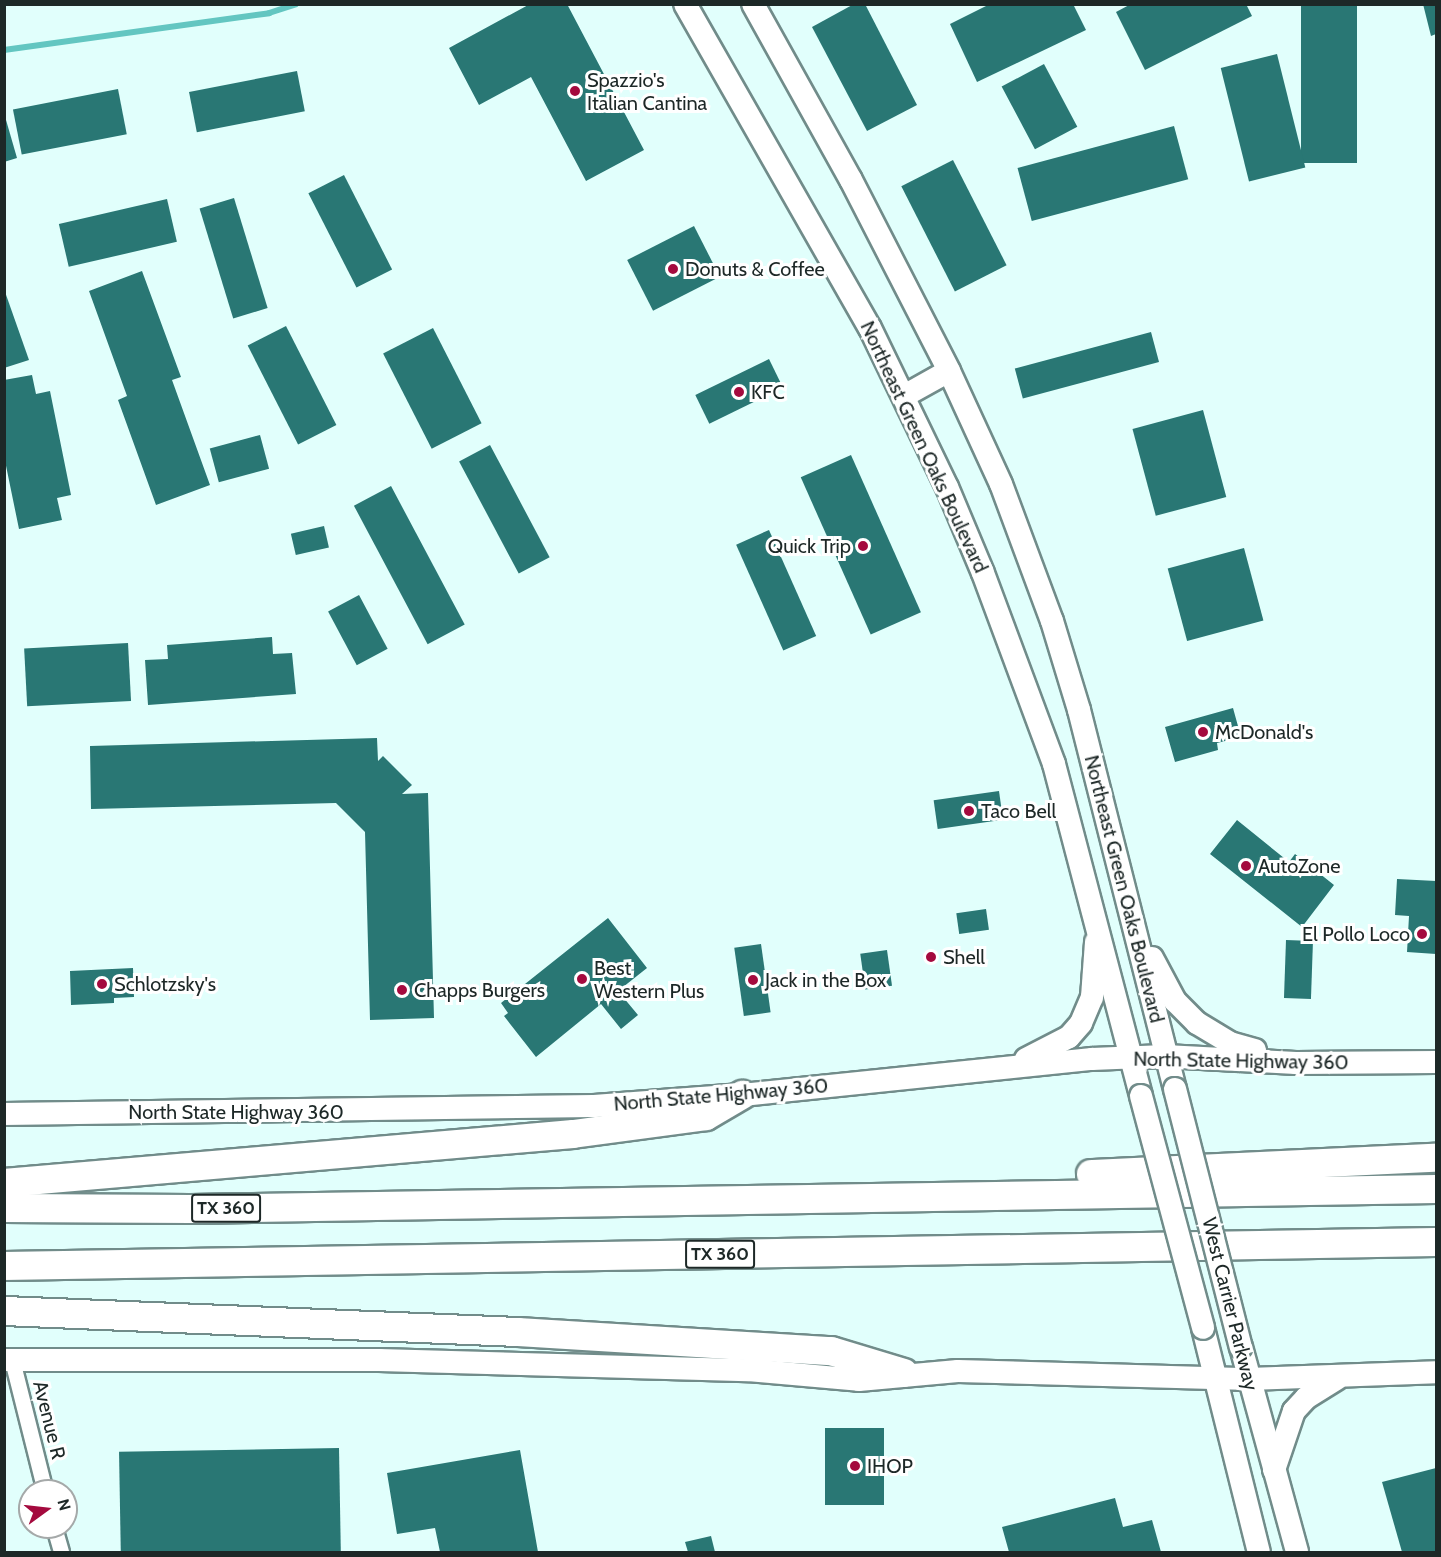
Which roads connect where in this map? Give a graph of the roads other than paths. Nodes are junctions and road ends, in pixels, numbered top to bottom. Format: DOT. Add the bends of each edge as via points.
graph roads {
  1 [pos="685,4"];
  2 [pos="753,4"];
  3 [pos="949,371"];
  4 [pos="904,396"];
  5 [pos="1134,918"];
  6 [pos="1098,926"];
  7 [pos="1165,1056"];
  8 [pos="1133,1057"];
  9 [pos="1437,1062"];
  10 [pos="1296,1063"];
  11 [pos="1009,1066"];
  12 [pos="742,1095"];
  13 [pos="4,1114"];
  14 [pos="1437,1158"];
  15 [pos="4,1183"];
  16 [pos="1437,1189"];
  17 [pos="931,1194"];
  18 [pos="4,1208"];
  19 [pos="1437,1242"];
  20 [pos="4,1266"];
  21 [pos="4,1311"];
  22 [pos="8,1360"];
  23 [pos="1437,1372"];
  24 [pos="904,1373"];
  25 [pos="1214,1376"];
  26 [pos="1340,1377"];
  27 [pos="1249,1379"];
  28 [pos="1274,1471"];
  29 [pos="42,1479"];
  30 [pos="1259,1552"];
  31 [pos="1297,1552"];
  1 -- 4 [label="main road, Northeast Green Oaks Boulevard" via="870,328"];
  2 -- 3 [label="main road, Northeast Green Oaks Boulevard" via="851,180"];
  3 -- 4 [label="main road"];
  3 -- 5 [label="main road, Northeast Green Oaks Boulevard" via="1001,484 1052,621"];
  4 -- 6 [label="main road, Northeast Green Oaks Boulevard" via="984,573 1054,764"];
  5 -- 7 [label="main road, Northeast Green Oaks Boulevard"];
  5 -- 10 [label="main road" via="1164,984 1197,1023 1230,1043"];
  6 -- 8 [label="main road, Northeast Green Oaks Boulevard"];
  6 -- 11 [label="main road" via="1092,997 1081,1023 1069,1037"];
  7 -- 8 [label="main road, North State Highway 360"];
  7 -- 10 [label="main road, North State Highway 360"];
  7 -- 27 [label="main road, West Carrier Parkway, bridge"];
  8 -- 11 [label="main road, North State Highway 360"];
  8 -- 25 [label="main road, West Carrier Parkway, bridge"];
  9 -- 10 [label="main road, North State Highway 360"];
  11 -- 12 [label="main road, North State Highway 360"];
  12 -- 13 [label="main road, North State Highway 360" via="594,1106 426,1111"];
  12 -- 15 [label="highway" via="706,1116 573,1134"];
  14 -- 17 [label="highway" via="995,1178"];
  16 -- 17 [label="highway, TX 360"];
  17 -- 18 [label="highway, TX 360" via="203,1208"];
  19 -- 20 [label="highway, TX 360"];
  21 -- 24 [label="highway" via="518,1332 831,1352"];
  22 -- 24 [label="main road" via="379,1360 748,1370 859,1380"];
  22 -- 29 [label="street, Avenue R"];
  23 -- 26 [label="main road"];
  24 -- 25 [label="main road"];
  25 -- 27 [label="main road"];
  25 -- 30 [label="main road, West Carrier Parkway"];
  26 -- 27 [label="main road"];
  26 -- 28 [label="main road" via="1306,1398 1294,1411"];
  27 -- 28 [label="main road, West Carrier Parkway"];
  28 -- 31 [label="main road, West Carrier Parkway"];
}
